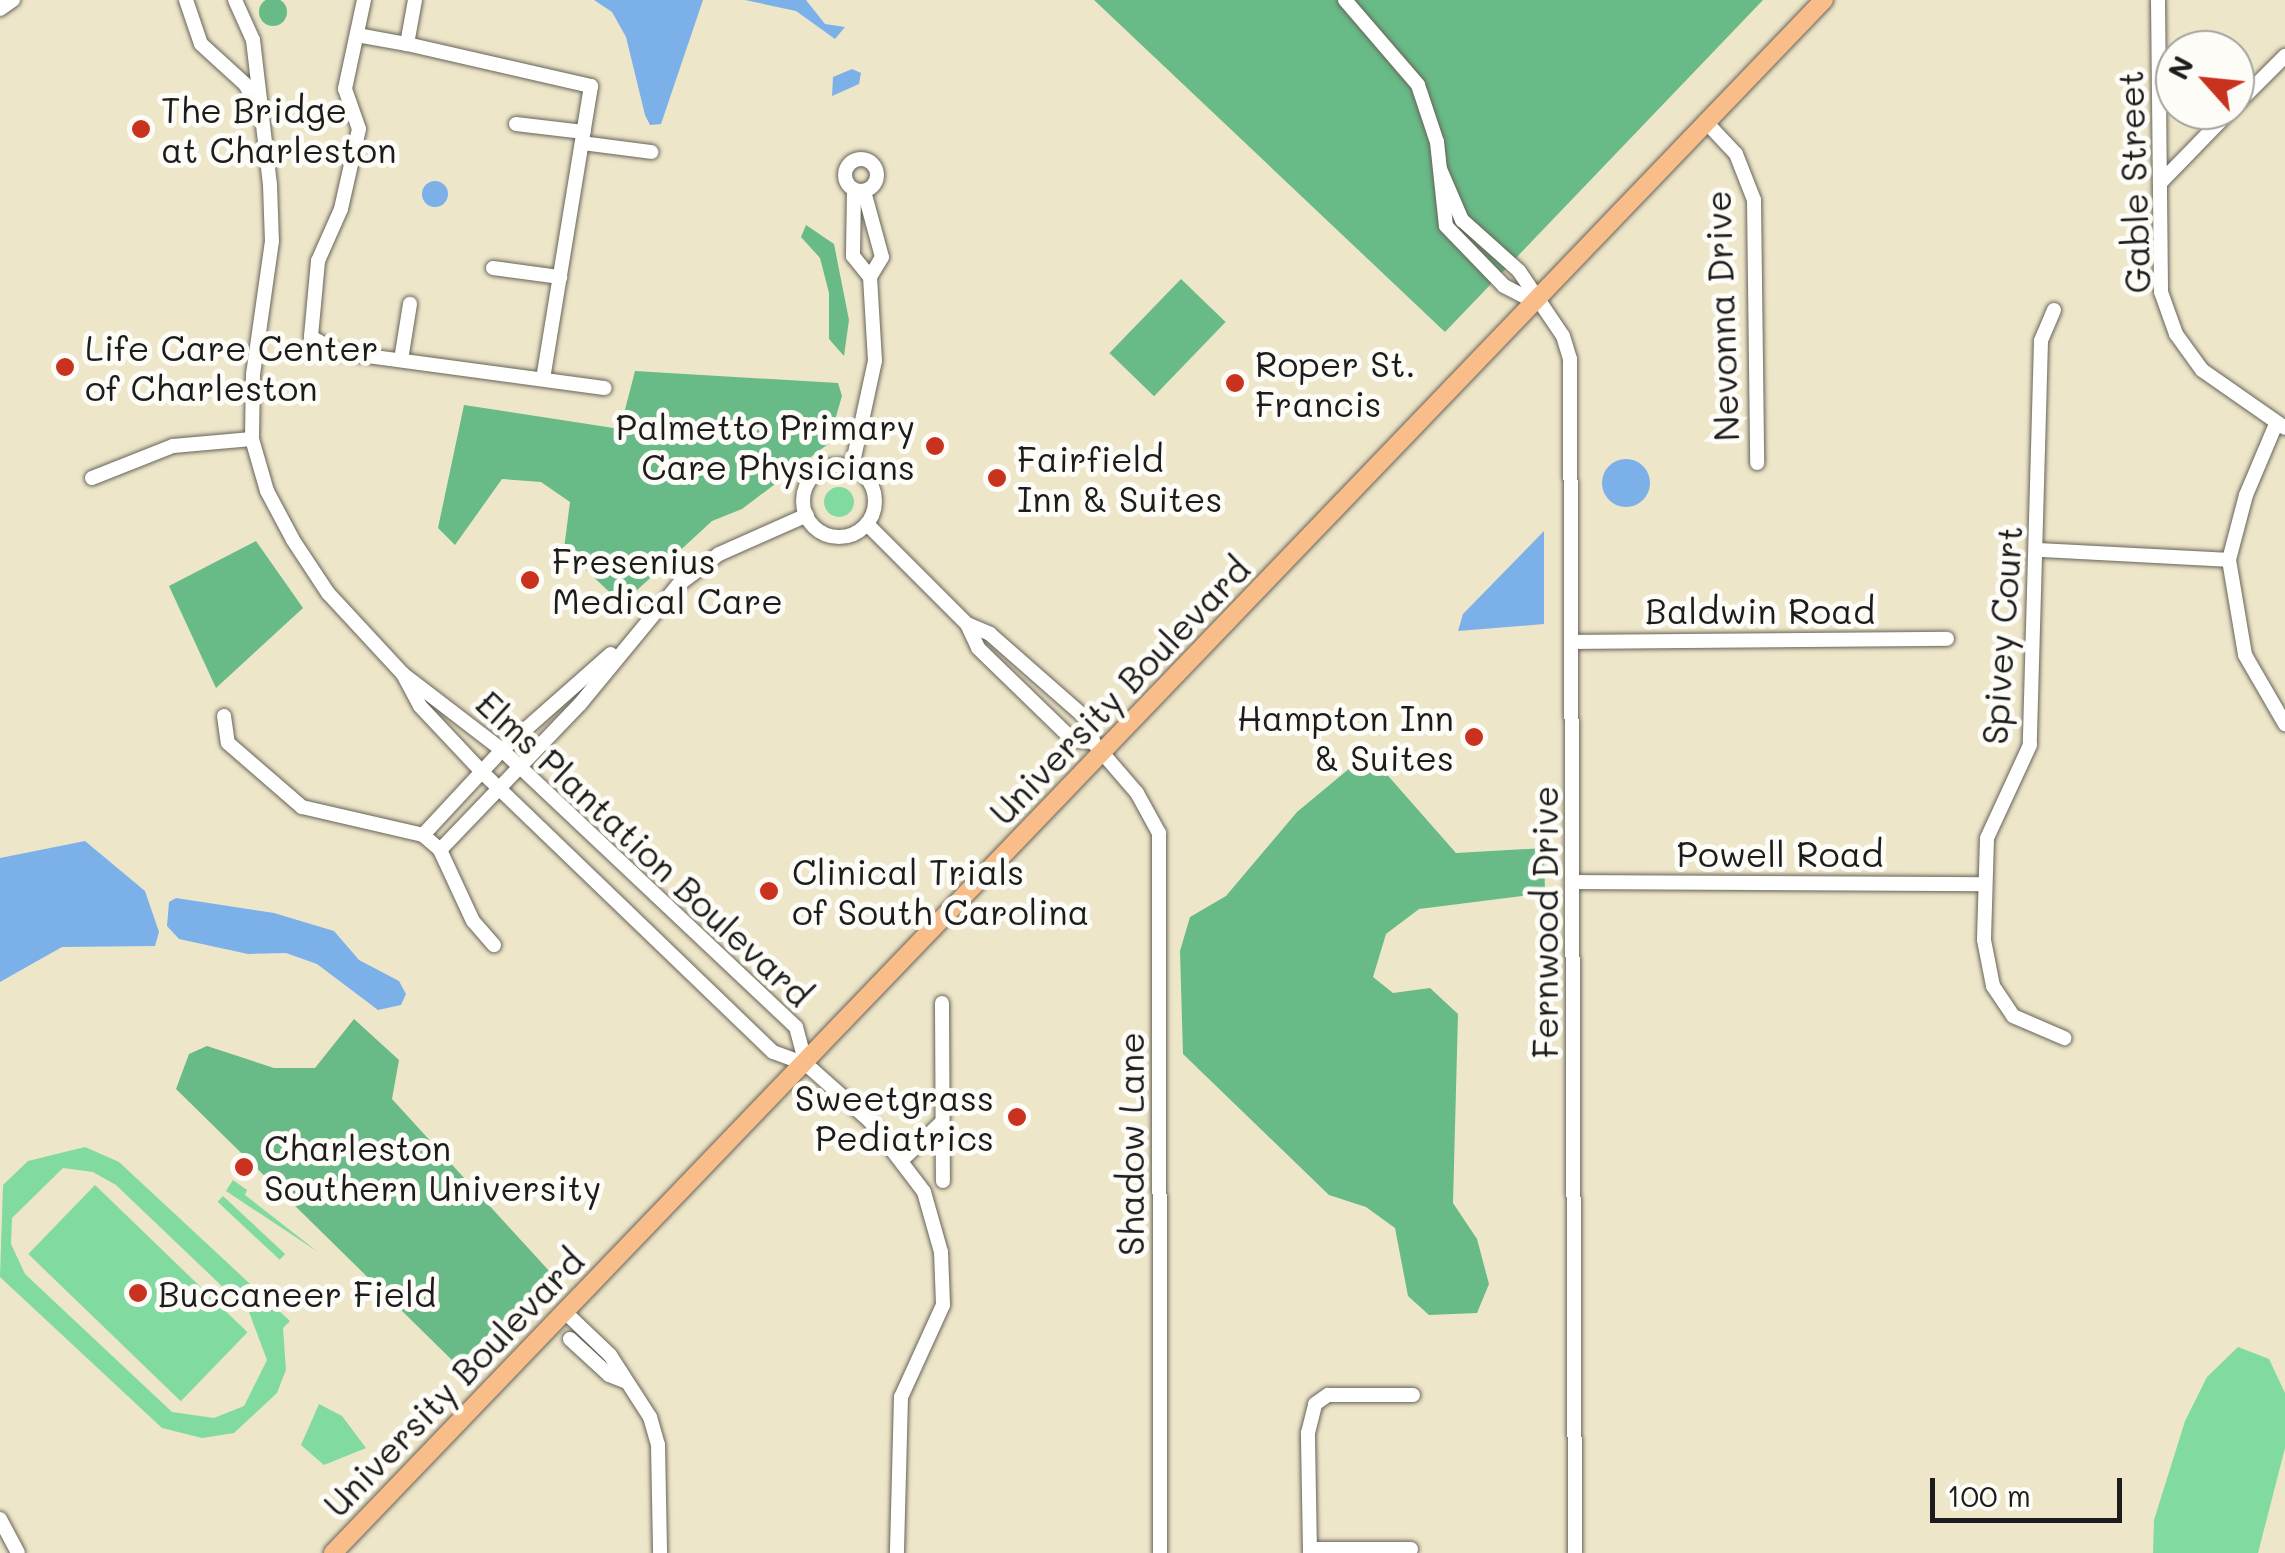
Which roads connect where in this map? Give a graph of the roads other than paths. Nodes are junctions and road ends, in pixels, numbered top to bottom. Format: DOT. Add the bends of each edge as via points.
graph roads {
  1 [pos="13,0"];
  2 [pos="186,0"];
  3 [pos="235,0"];
  4 [pos="364,0"];
  5 [pos="415,0"];
  6 [pos="1345,0"];
  7 [pos="1824,0"];
  8 [pos="2158,0"];
  9 [pos="0,9"];
  10 [pos="357,34"];
  11 [pos="407,44"];
  12 [pos="2285,56"];
  13 [pos="2255,86"];
  14 [pos="260,108"];
  15 [pos="1705,121"];
  16 [pos="516,124"];
  17 [pos="2212,130"];
  18 [pos="583,137"];
  19 [pos="652,152"];
  20 [pos="1440,169"];
  21 [pos="2161,182"];
  22 [pos="492,268"];
  23 [pos="560,277"];
  24 [pos="870,277"];
  25 [pos="1536,302"];
  26 [pos="410,304"];
  27 [pos="2054,310"];
  28 [pos="401,360"];
  29 [pos="544,380"];
  30 [pos="605,388"];
  31 [pos="2281,426"];
  32 [pos="252,439"];
  33 [pos="1757,463"];
  34 [pos="852,467"];
  35 [pos="92,478"];
  36 [pos="807,515"];
  37 [pos="867,524"];
  38 [pos="2040,550"];
  39 [pos="2229,560"];
  40 [pos="967,624"];
  41 [pos="1947,639"];
  42 [pos="627,641"];
  43 [pos="1574,642"];
  44 [pos="403,674"];
  45 [pos="224,716"];
  46 [pos="2285,724"];
  47 [pos="1098,747"];
  48 [pos="502,750"];
  49 [pos="521,768"];
  50 [pos="483,773"];
  51 [pos="498,788"];
  52 [pos="423,835"];
  53 [pos="440,850"];
  54 [pos="1575,882"];
  55 [pos="1984,884"];
  56 [pos="494,944"];
  57 [pos="942,1003"];
  58 [pos="2064,1038"];
  59 [pos="806,1064"];
  60 [pos="944,1119"];
  61 [pos="904,1159"];
  62 [pos="943,1181"];
  63 [pos="565,1312"];
  64 [pos="570,1338"];
  65 [pos="625,1382"];
  66 [pos="1412,1395"];
  67 [pos="0,1519"];
  68 [pos="1411,1550"];
  69 [pos="1310,1551"];
  70 [pos="18,1553"];
  71 [pos="333,1553"];
  72 [pos="660,1553"];
  73 [pos="896,1553"];
  74 [pos="1160,1553"];
  75 [pos="1575,1553"];
  1 -- 9 [label="street"];
  2 -- 14 [label="street" via="201,44 245,84"];
  3 -- 14 [label="street, Elms Plantation Boulevard" via="253,40"];
  4 -- 10 [label="street"];
  5 -- 11 [label="street"];
  6 -- 20 [label="street, Fernwood Drive" via="1418,85"];
  7 -- 15 [label="main road, University Boulevard"];
  8 -- 21 [label="street, Gable Street"];
  10 -- 11 [label="street"];
  10 -- 28 [label="street" via="345,89 358,129 342,209 318,261 308,325 318,345"];
  11 -- 18 [label="street" via="591,86"];
  12 -- 13 [label="street"];
  14 -- 32 [label="street, Elms Plantation Boulevard" via="272,240 253,374"];
  15 -- 25 [label="main road, University Boulevard"];
  15 -- 33 [label="street, Nevonna Drive" via="1736,154 1754,200"];
  16 -- 18 [label="street"];
  17 -- 21 [label="street"];
  18 -- 19 [label="street"];
  18 -- 23 [label="street"];
  20 -- 25 [label="street, Fernwood Drive" via="1462,220 1519,271"];
  20 -- 25 [label="street, Fernwood Drive" via="1446,226 1461,247 1504,286"];
  21 -- 31 [label="street, Gable Street" via="2161,292 2176,334 2202,370"];
  22 -- 23 [label="street"];
  23 -- 29 [label="street"];
  24 -- 24 [label="street" via="882,257 859,190 853,256"];
  24 -- 34 [label="street" via="875,360"];
  25 -- 43 [label="street, Fernwood Drive" via="1563,336 1570,359"];
  25 -- 47 [label="main road, University Boulevard"];
  26 -- 28 [label="street"];
  27 -- 38 [label="street, Spivey Court" via="2041,341"];
  28 -- 29 [label="street"];
  29 -- 30 [label="street"];
  31 -- 39 [label="street" via="2246,495"];
  32 -- 35 [label="street" via="173,446"];
  32 -- 44 [label="street, Elms Plantation Boulevard" via="267,491 293,540 328,593"];
  34 -- 36 [label="street" via="831,466 812,477 804,497"];
  34 -- 37 [label="street" via="874,492"];
  36 -- 37 [label="street" via="815,528 836,536"];
  36 -- 42 [label="street" via="719,554"];
  37 -- 40 [label="street"];
  38 -- 39 [label="street"];
  38 -- 55 [label="street, Spivey Court" via="2030,745 1987,838"];
  39 -- 46 [label="street" via="2245,655"];
  40 -- 47 [label="street" via="990,634 1090,722"];
  40 -- 47 [label="street" via="978,648 1073,740"];
  41 -- 43 [label="street, Baldwin Road"];
  42 -- 48 [label="street"];
  42 -- 49 [label="street"];
  43 -- 54 [label="street, Fernwood Drive"];
  44 -- 48 [label="street, Elms Plantation Boulevard"];
  44 -- 50 [label="street, Elms Plantation Boulevard" via="420,706"];
  45 -- 52 [label="street" via="228,743 302,807"];
  47 -- 59 [label="main road, University Boulevard"];
  47 -- 74 [label="street, Shadow Lane" via="1149,810 1160,849"];
  48 -- 49 [label="street, Elms Plantation Boulevard"];
  48 -- 50 [label="street"];
  49 -- 51 [label="street"];
  49 -- 59 [label="street, Elms Plantation Boulevard" via="796,1027"];
  50 -- 51 [label="street, Elms Plantation Boulevard"];
  50 -- 52 [label="street"];
  51 -- 53 [label="street"];
  51 -- 59 [label="street, Elms Plantation Boulevard" via="773,1052"];
  52 -- 53 [label="street"];
  53 -- 56 [label="street" via="473,921"];
  54 -- 55 [label="street, Powell Road"];
  54 -- 75 [label="street, Fernwood Drive"];
  55 -- 58 [label="street, Spivey Court" via="1993,986 2013,1016"];
  57 -- 60 [label="street"];
  59 -- 61 [label="street"];
  59 -- 63 [label="main road, University Boulevard"];
  60 -- 61 [label="street"];
  60 -- 62 [label="street"];
  61 -- 73 [label="street" via="936,1226 943,1304 901,1397"];
  63 -- 65 [label="street" via="610,1355"];
  63 -- 71 [label="main road, University Boulevard"];
  64 -- 65 [label="street" via="609,1376"];
  65 -- 72 [label="street" via="650,1417 658,1445"];
  66 -- 69 [label="street" via="1328,1395 1315,1404 1308,1433"];
  67 -- 70 [label="street"];
  68 -- 69 [label="street"];
}
